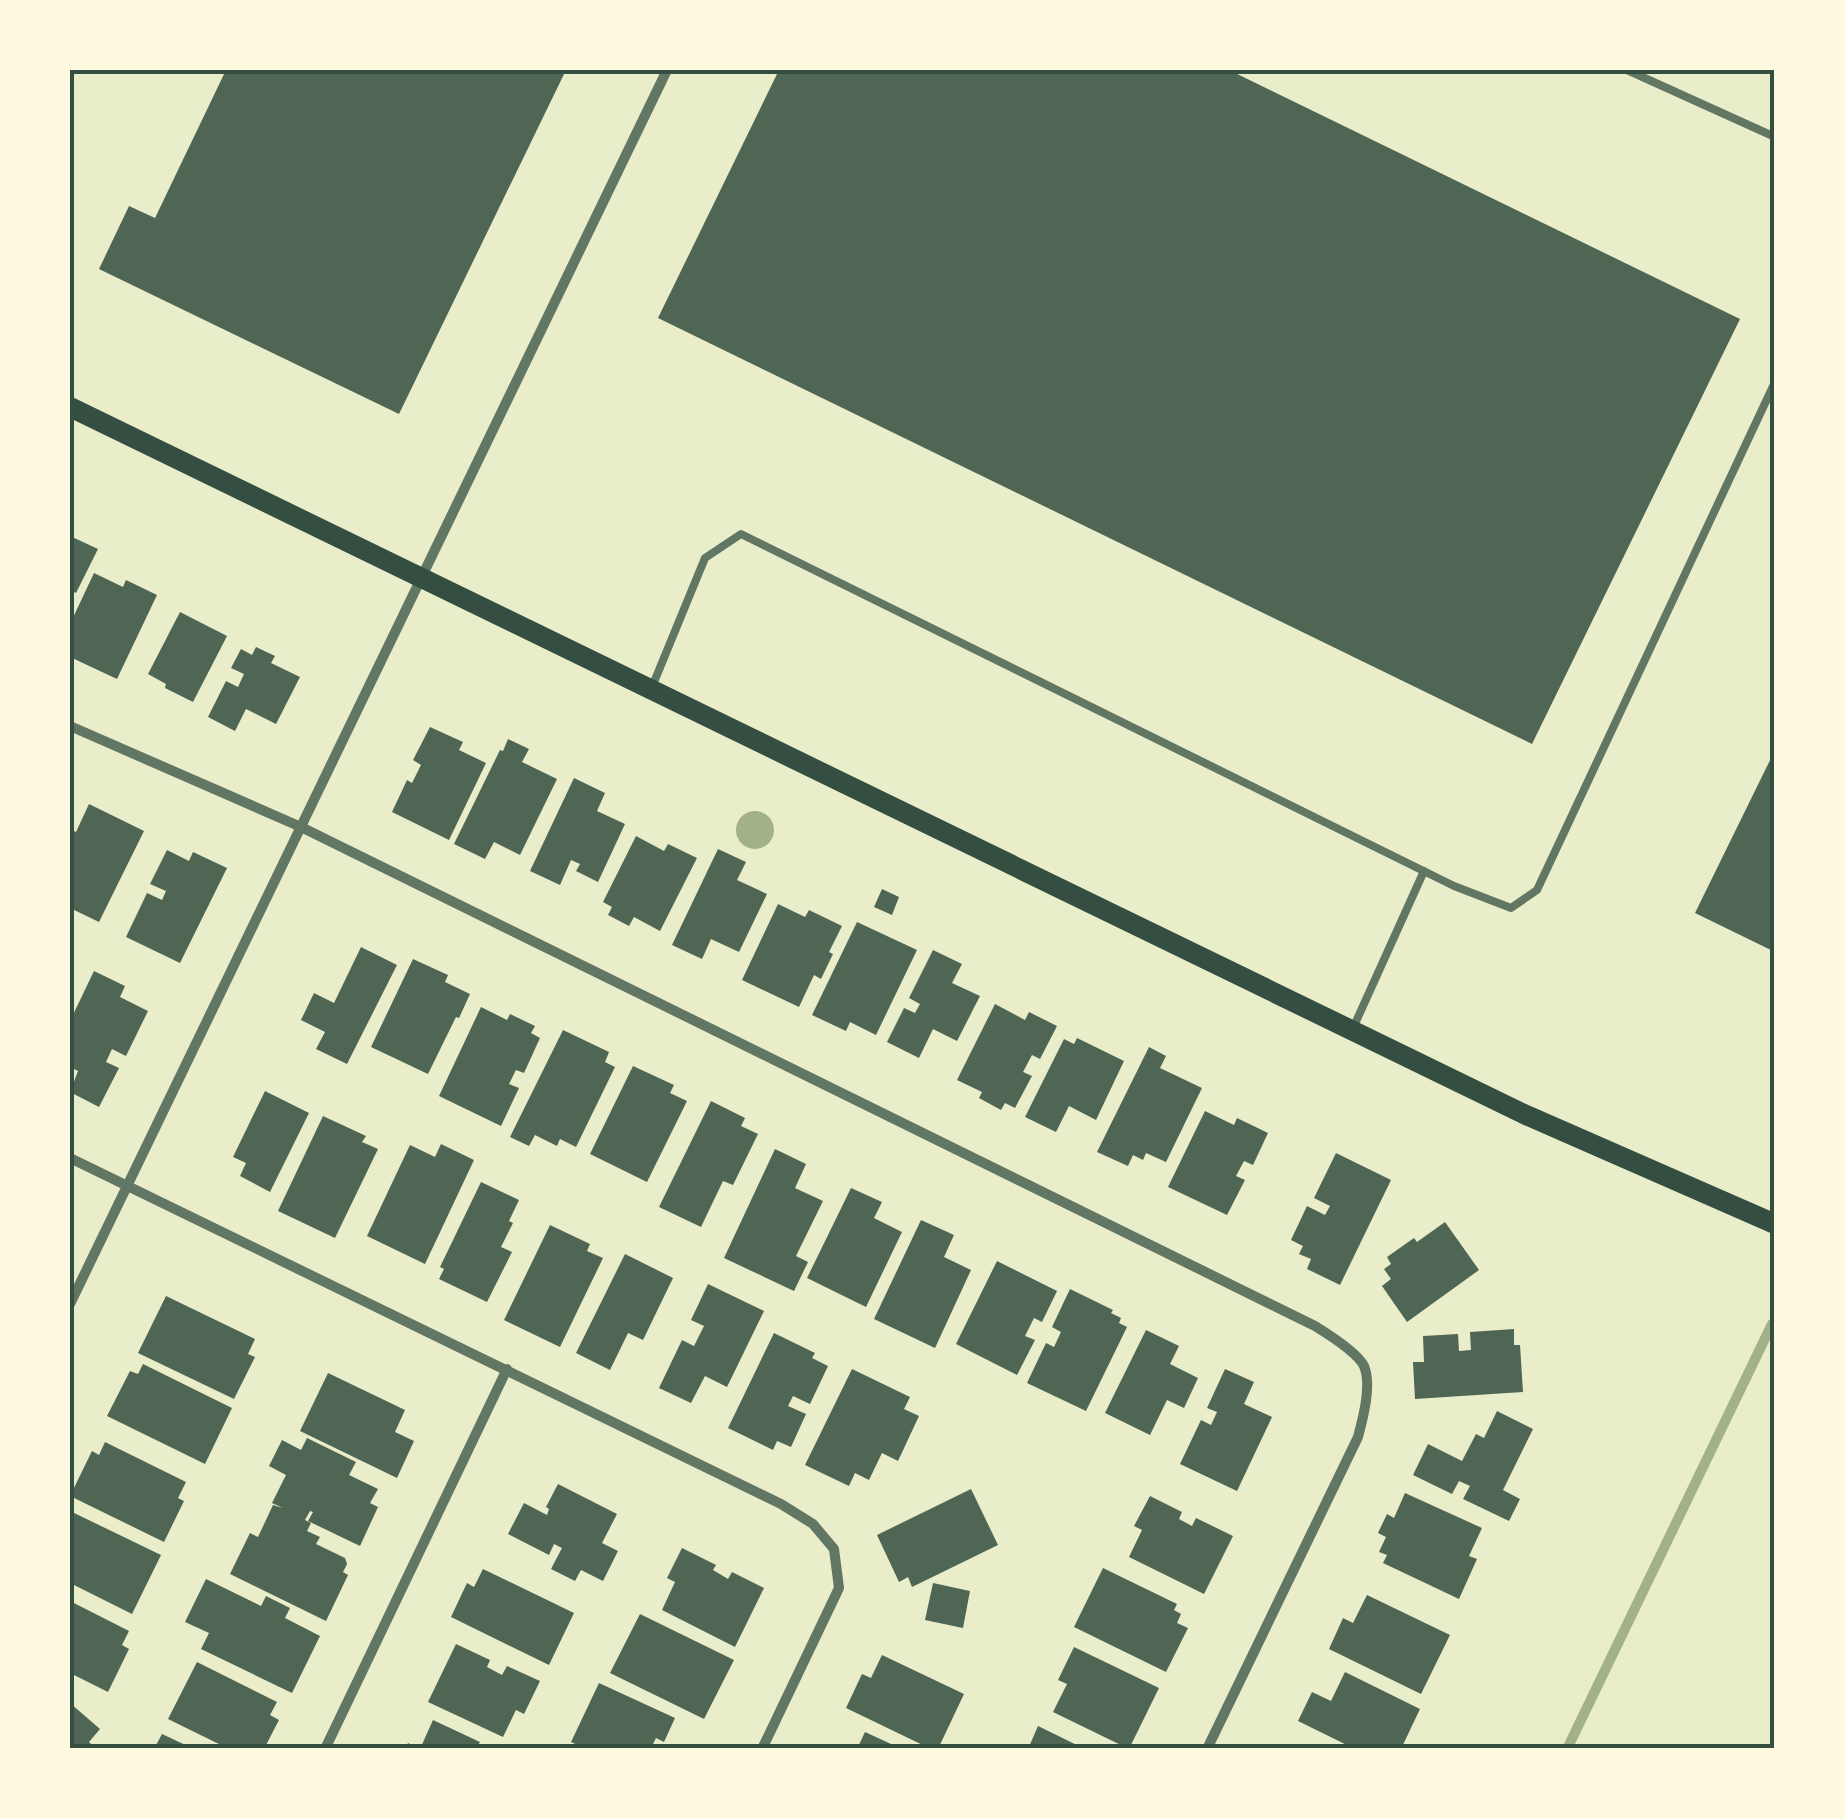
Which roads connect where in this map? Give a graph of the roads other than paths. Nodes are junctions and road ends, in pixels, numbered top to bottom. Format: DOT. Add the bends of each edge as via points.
graph roads {
  1 [pos="667,70"];
  2 [pos="1627,70"];
  3 [pos="1775,137"];
  4 [pos="1775,382"];
  5 [pos="70,407"];
  6 [pos="422,578"];
  7 [pos="651,689"];
  8 [pos="70,726"];
  9 [pos="301,827"];
  10 [pos="1424,871"];
  11 [pos="1352,1030"];
  12 [pos="70,1158"];
  13 [pos="127,1186"];
  14 [pos="1775,1224"];
  15 [pos="70,1304"];
  16 [pos="506,1370"];
  17 [pos="324,1749"];
  18 [pos="762,1749"];
  19 [pos="1207,1749"];
  1 -- 6 [label="street"];
  2 -- 3 [label="lane"];
  4 -- 10 [label="lane" via="1538,890 1512,908"];
  5 -- 6 [label="main road"];
  6 -- 7 [label="main road"];
  6 -- 9 [label="street"];
  7 -- 10 [label="lane" via="705,558 742,534"];
  7 -- 11 [label="main road"];
  8 -- 9 [label="street"];
  9 -- 13 [label="street"];
  9 -- 19 [label="street" via="1340,1341 1364,1366 1368,1400 1358,1437"];
  10 -- 11 [label="lane"];
  11 -- 14 [label="main road"];
  12 -- 13 [label="street"];
  13 -- 15 [label="street"];
  13 -- 16 [label="street"];
  16 -- 17 [label="street"];
  16 -- 18 [label="street" via="781,1504 834,1549 839,1588"];
}
